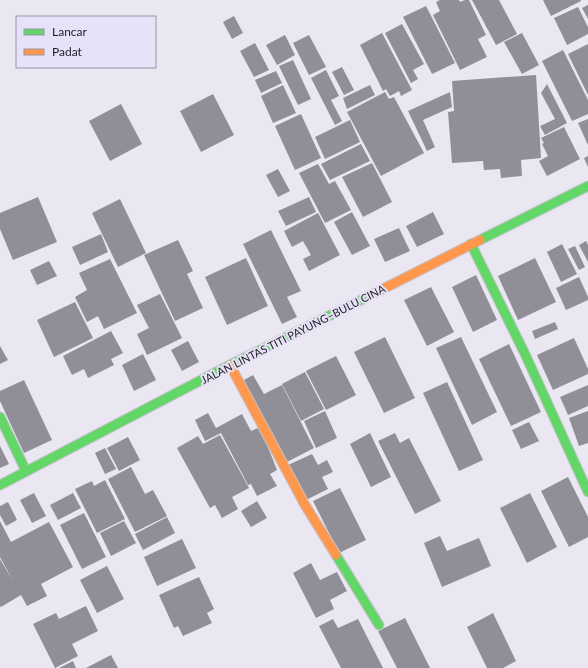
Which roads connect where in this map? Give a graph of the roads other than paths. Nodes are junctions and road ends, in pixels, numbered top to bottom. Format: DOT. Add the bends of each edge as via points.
graph roads {
  1 [pos="588,186"];
  2 [pos="471,244"];
  3 [pos="230,366"];
  4 [pos="0,417"];
  5 [pos="26,471"];
  6 [pos="0,485"];
  7 [pos="588,492"];
  8 [pos="379,625"];
  1 -- 2 [label="main road, JALAN LINTAS TITI PAYUNG–BULU CINA"];
  2 -- 3 [label="main road, JALAN LINTAS TITI PAYUNG–BULU CINA"];
  2 -- 7 [label="main road"];
  3 -- 5 [label="main road, JALAN LINTAS TITI PAYUNG–BULU CINA"];
  3 -- 8 [label="main road" via="305,505"];
  4 -- 5 [label="main road"];
  5 -- 6 [label="main road, JALAN LINTAS TITI PAYUNG–BULU CINA"];
}
